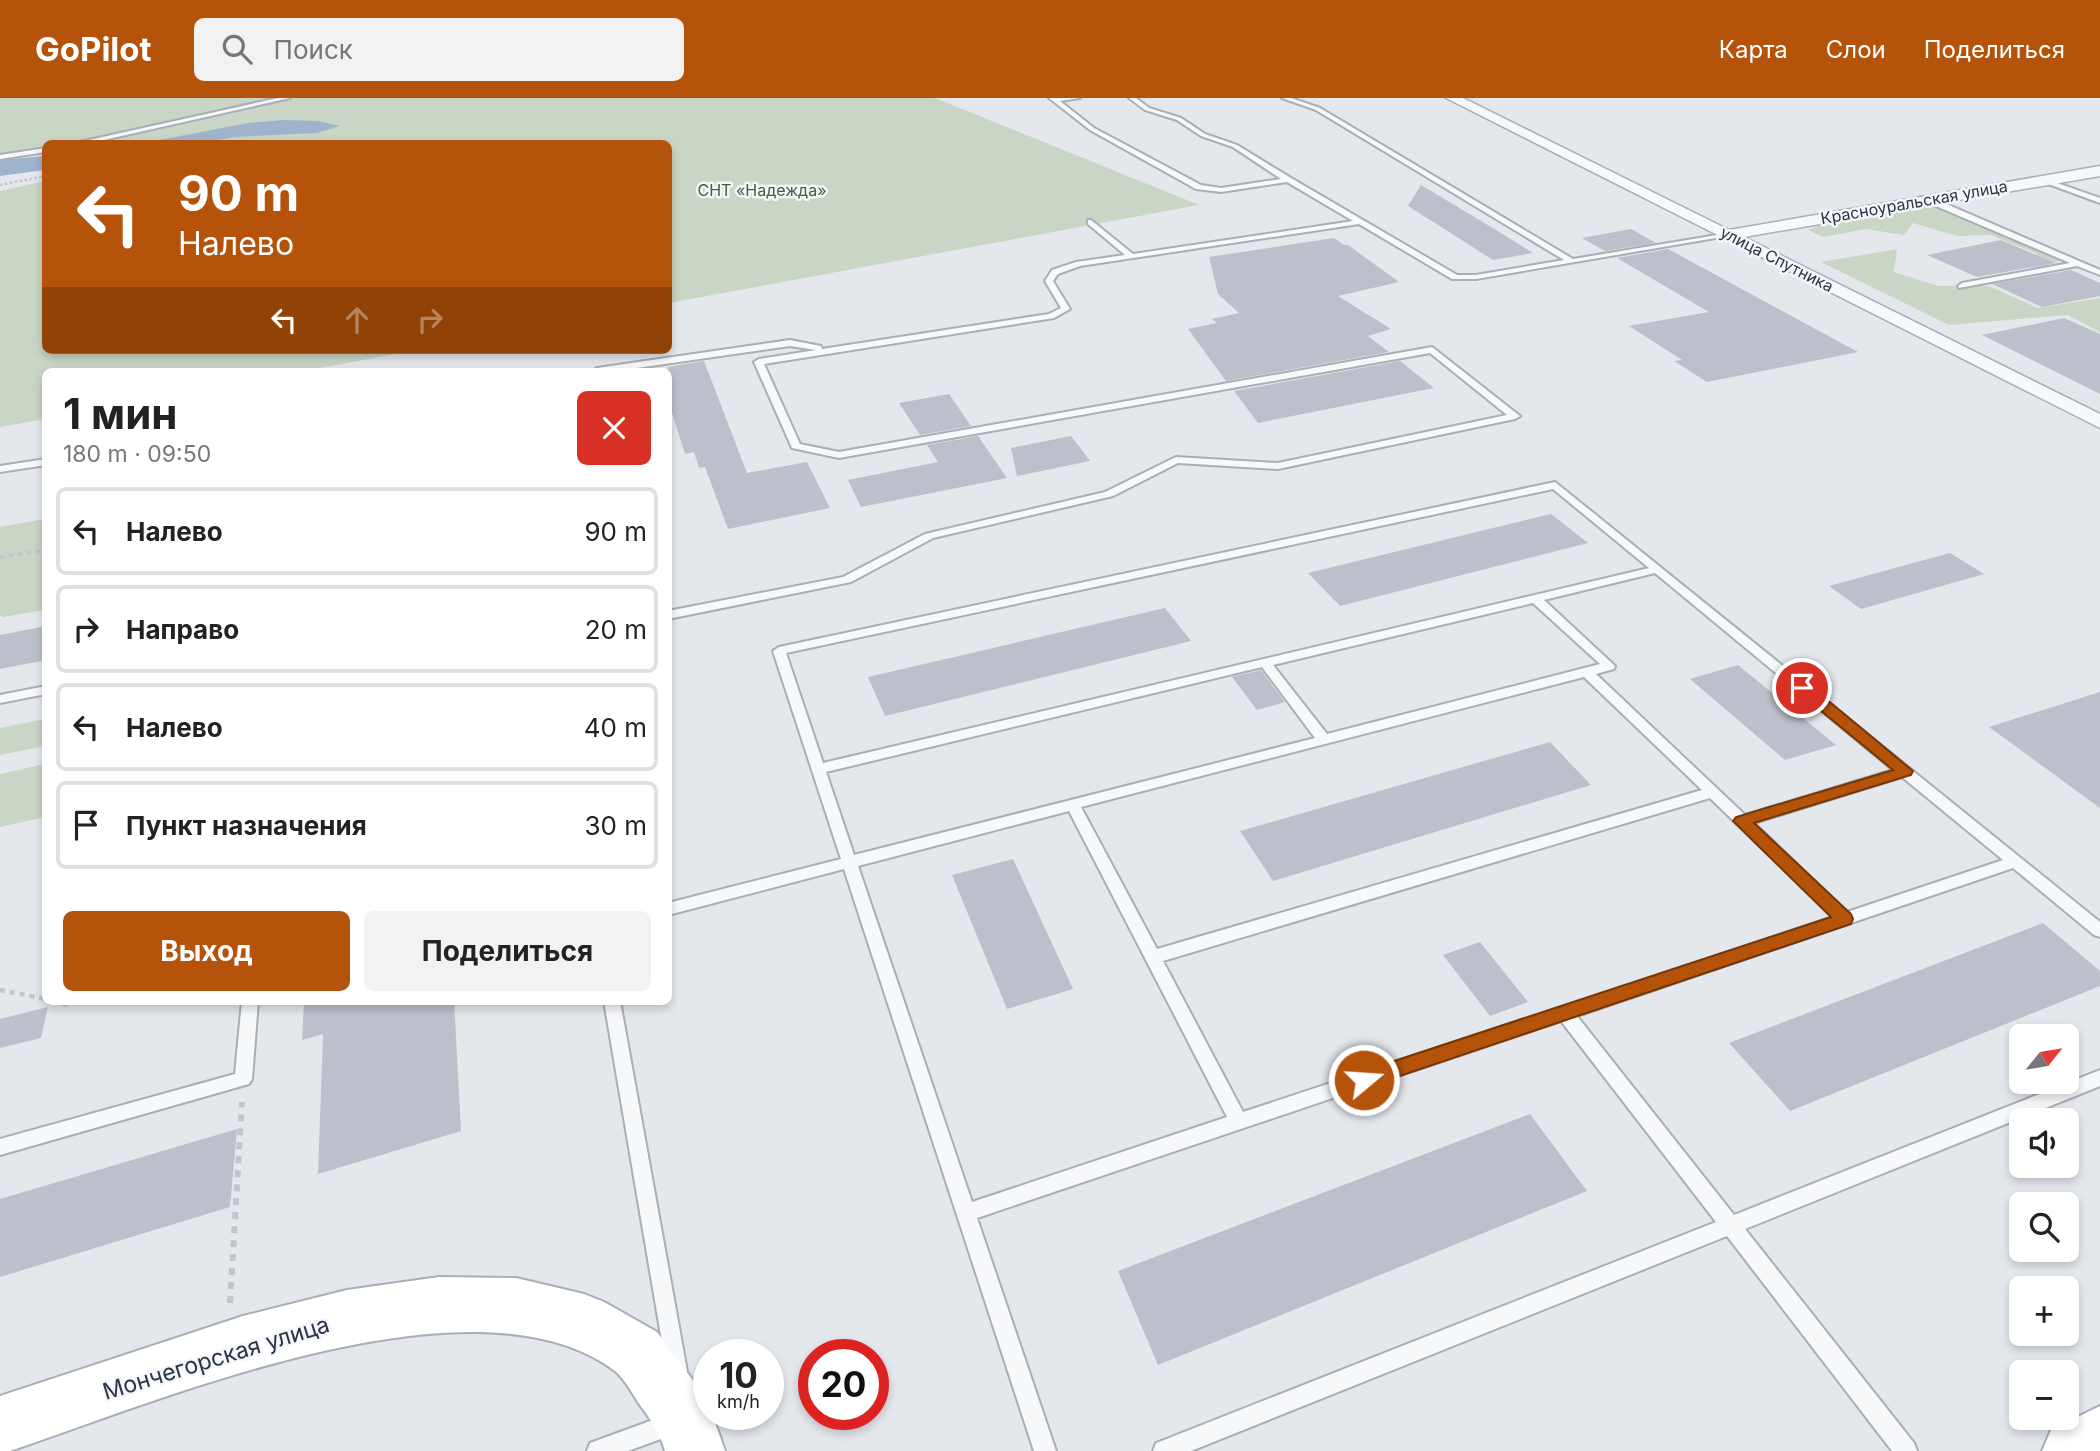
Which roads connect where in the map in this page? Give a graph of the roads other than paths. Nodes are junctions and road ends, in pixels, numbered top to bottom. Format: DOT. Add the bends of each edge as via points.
graph roads {
  1 [pos="287,98"];
  2 [pos="1077,98"];
  3 [pos="1132,98"];
  4 [pos="1285,98"];
  5 [pos="1453,98"];
  6 [pos="1054,99"];
  7 [pos="93,140"];
  8 [pos="42,151"];
  9 [pos="0,157"];
  10 [pos="2100,171"];
  11 [pos="1288,180"];
  12 [pos="2046,180"];
  13 [pos="1927,200"];
  14 [pos="2100,201"];
  15 [pos="1090,222"];
  16 [pos="1360,222"];
  17 [pos="1729,235"];
  18 [pos="1132,257"];
  19 [pos="1570,261"];
  20 [pos="2077,264"];
  21 [pos="2100,273"];
  22 [pos="1962,286"];
  23 [pos="829,351"];
  24 [pos="622,368"];
  25 [pos="2100,422"];
  26 [pos="42,463"];
  27 [pos="0,469"];
  28 [pos="1658,569"];
  29 [pos="1536,599"];
  30 [pos="672,614"];
  31 [pos="1265,663"];
  32 [pos="1587,672"];
  33 [pos="42,691"];
  34 [pos="0,699"];
  35 [pos="1324,740"];
  36 [pos="818,769"];
  37 [pos="1905,771"];
  38 [pos="1712,792"];
  39 [pos="1073,805"];
  40 [pos="1742,821"];
  41 [pos="2015,862"];
  42 [pos="849,863"];
  43 [pos="672,908"];
  44 [pos="1844,919"];
  45 [pos="2100,931"];
  46 [pos="1153,957"];
  47 [pos="250,1005"];
  48 [pos="613,1005"];
  49 [pos="1565,1013"];
  50 [pos="2100,1078"];
  51 [pos="1239,1122"];
  52 [pos="0,1147"];
  53 [pos="966,1213"];
  54 [pos="1732,1224"];
  55 [pos="0,1425"];
  56 [pos="690,1435"];
  57 [pos="2100,1436"];
  58 [pos="598,1451"];
  59 [pos="1045,1451"];
  60 [pos="1164,1451"];
  61 [pos="1906,1451"];
  62 [pos="2072,1451"];
  1 -- 7 [label="lane"];
  2 -- 6 [label="lane"];
  3 -- 11 [label="lane" via="1147,109 1180,119 1203,135 1236,146"];
  4 -- 19 [label="lane" via="1318,109"];
  5 -- 17 [label="street, улица Спутника"];
  6 -- 11 [label="lane" via="1092,128 1199,187 1221,190"];
  8 -- 9 [label="lane"];
  10 -- 12 [label="street, Красноуральская улица"];
  11 -- 16 [label="lane"];
  12 -- 13 [label="street, Красноуральская улица"];
  12 -- 14 [label="lane"];
  13 -- 17 [label="street, Красноуральская улица"];
  13 -- 20 [label="lane"];
  15 -- 18 [label="lane"];
  16 -- 18 [label="lane"];
  16 -- 19 [label="lane" via="1455,277"];
  17 -- 19 [label="lane"];
  17 -- 25 [label="street, улица Спутника"];
  18 -- 23 [label="lane" via="1055,272 1049,281 1066,309 1051,316"];
  20 -- 21 [label="lane"];
  20 -- 22 [label="lane"];
  23 -- 24 [label="lane" via="790,343"];
  23 -- 30 [label="lane" via="759,362 796,446 839,455 1432,350 1515,416 1278,466 1175,460 1109,494 929,536 847,580"];
  26 -- 27 [label="lane"];
  28 -- 29 [label="lane"];
  28 -- 36 [label="lane" via="1555,485 779,651"];
  28 -- 37 [label="lane"];
  29 -- 31 [label="lane"];
  29 -- 32 [label="lane" via="1609,666"];
  31 -- 35 [label="lane"];
  31 -- 36 [label="lane"];
  32 -- 35 [label="lane"];
  32 -- 38 [label="lane"];
  33 -- 34 [label="lane"];
  35 -- 39 [label="lane"];
  36 -- 42 [label="lane"];
  37 -- 40 [label="lane"];
  37 -- 41 [label="lane"];
  38 -- 40 [label="lane"];
  38 -- 46 [label="lane"];
  39 -- 42 [label="lane"];
  39 -- 46 [label="lane"];
  40 -- 44 [label="lane"];
  41 -- 44 [label="lane"];
  41 -- 45 [label="lane"];
  42 -- 43 [label="lane"];
  42 -- 53 [label="lane"];
  44 -- 49 [label="lane"];
  46 -- 51 [label="lane"];
  47 -- 52 [label="lane" via="243,1079"];
  48 -- 56 [label="lane"];
  49 -- 51 [label="lane"];
  49 -- 54 [label="lane"];
  50 -- 54 [label="lane"];
  51 -- 53 [label="lane"];
  53 -- 59 [label="lane"];
  54 -- 60 [label="lane"];
  54 -- 61 [label="lane"];
  55 -- 56 [label="street, Мончегорская улица" via="243,1345 348,1318 439,1304 516,1305 584,1322 637,1352"];
  56 -- 58 [label="lane"];
  57 -- 62 [label="street"];
}
